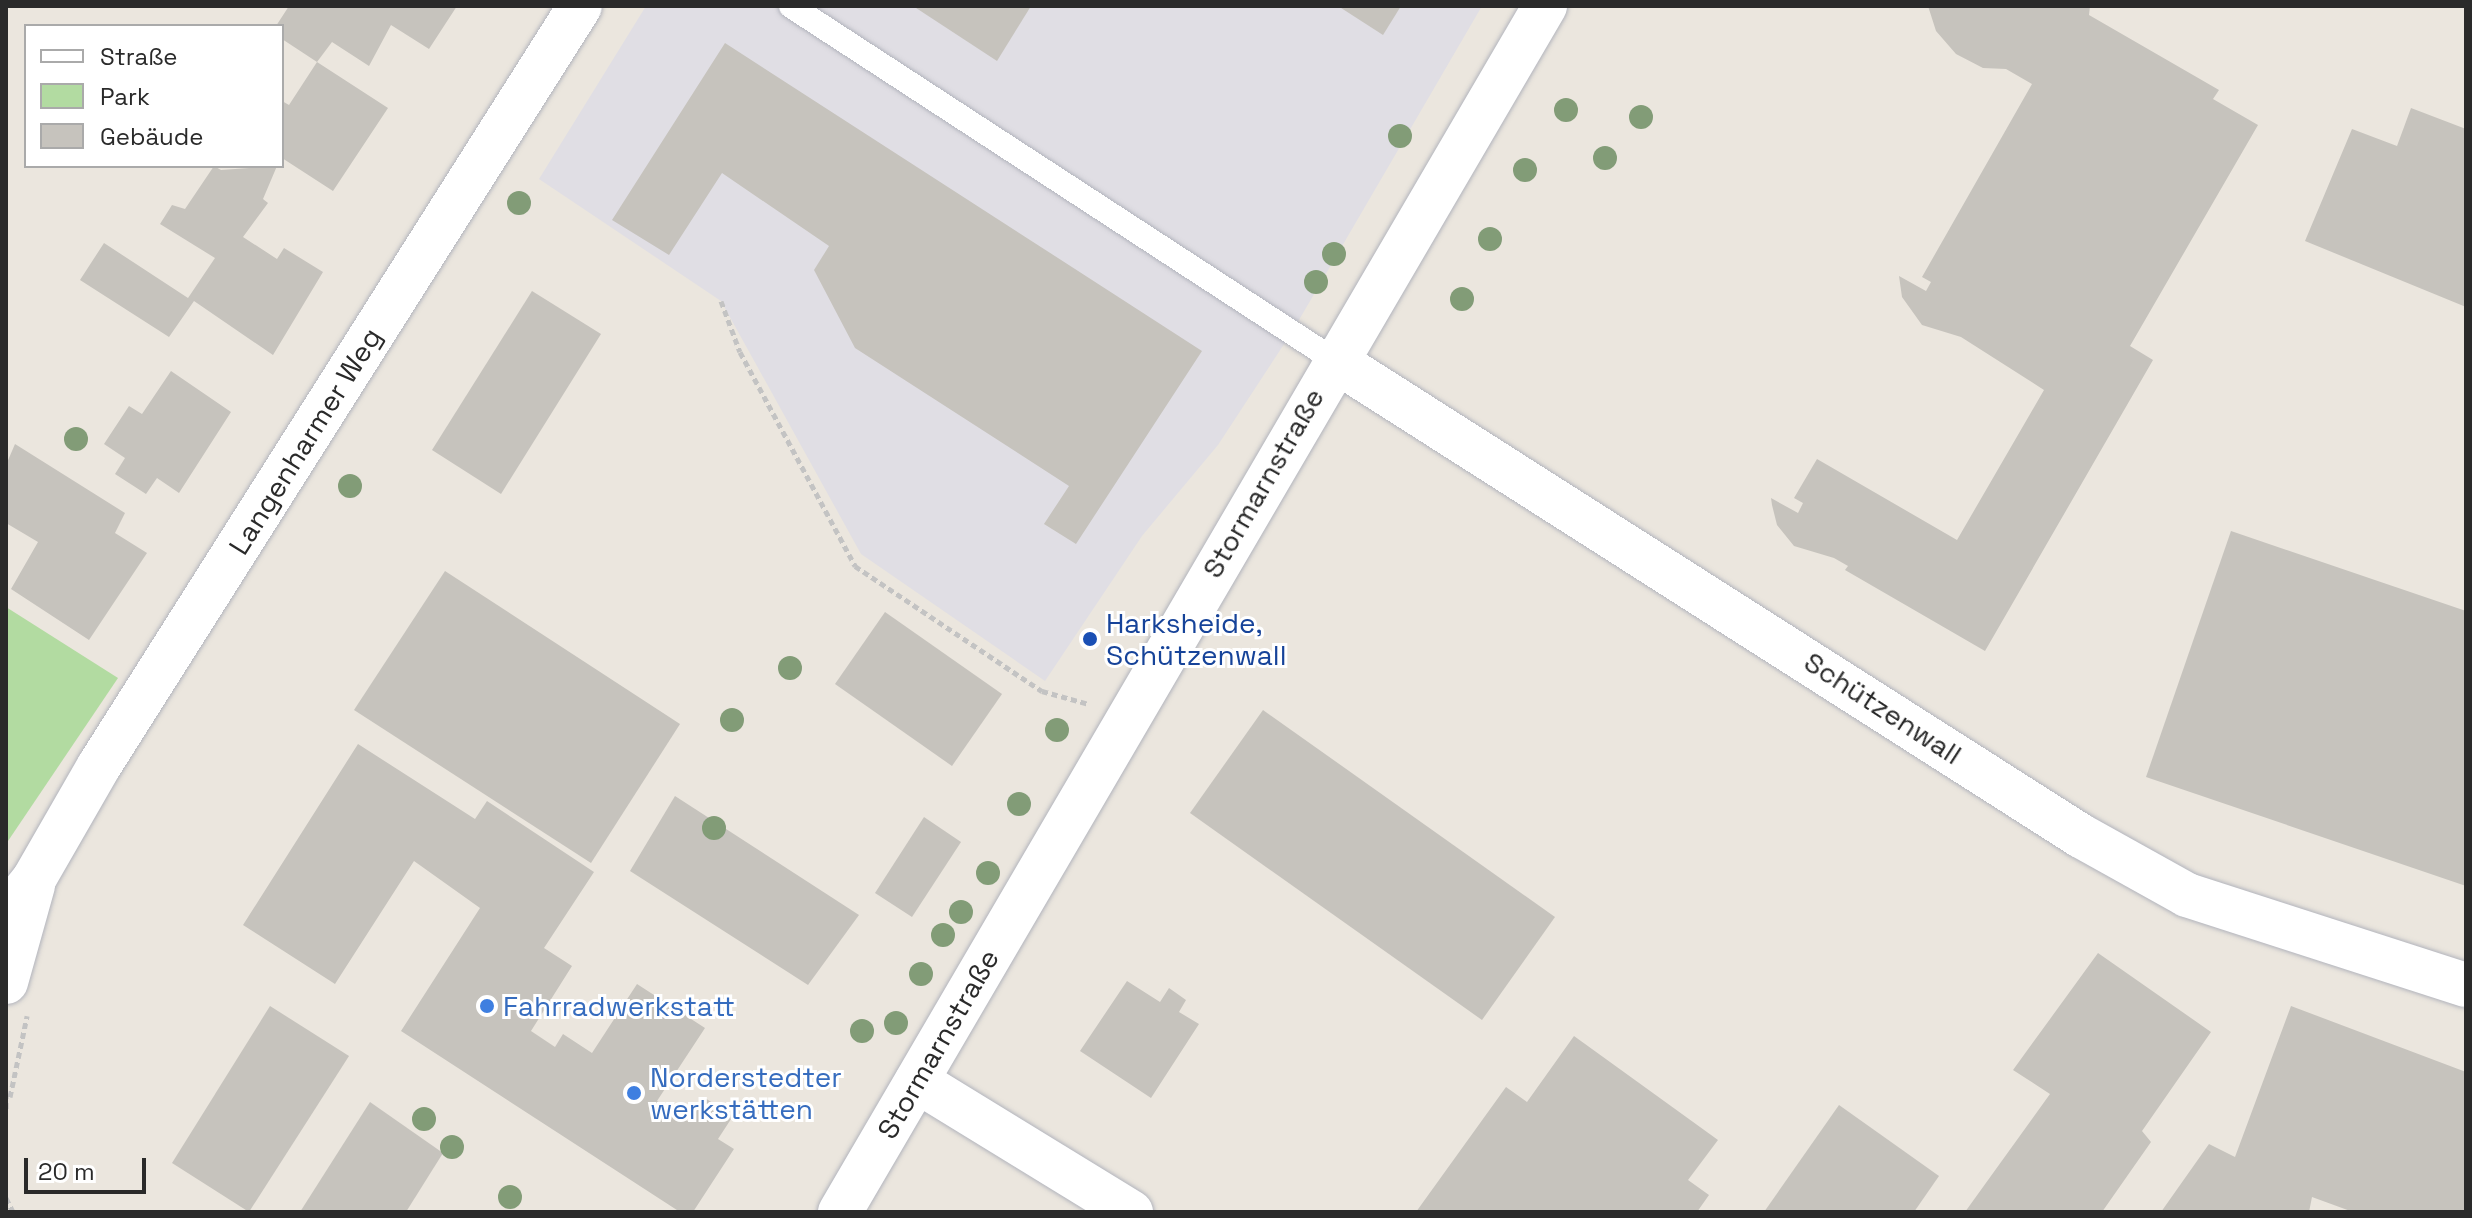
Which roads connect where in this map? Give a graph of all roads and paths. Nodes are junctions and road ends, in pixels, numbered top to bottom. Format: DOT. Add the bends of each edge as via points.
graph roads {
  1 [pos="580,6"];
  2 [pos="791,6"];
  3 [pos="1545,6"];
  4 [pos="721,301"];
  5 [pos="1334,360"];
  6 [pos="1129,715"];
  7 [pos="34,879"];
  8 [pos="6,914"];
  9 [pos="6,982"];
  10 [pos="2466,985"];
  11 [pos="917,1081"];
  12 [pos="6,1093"];
  13 [pos="6,1111"];
  14 [pos="6,1198"];
  15 [pos="13,1212"];
  16 [pos="840,1212"];
  17 [pos="1131,1212"];
  1 -- 7 [label="street, Langenharmer Weg" via="99,766"];
  2 -- 5 [label="lane"];
  3 -- 5 [label="street, Stormarnstraße"];
  4 -- 6 [label="path" via="740,352 855,566 1042,691"];
  5 -- 6 [label="street, Stormarnstraße"];
  5 -- 10 [label="street, Schützenwall" via="2081,836 2174,888"];
  6 -- 11 [label="street, Stormarnstraße"];
  7 -- 8 [label="street, Langenharmer Weg"];
  7 -- 9 [label="street, Langenharmer Weg"];
  11 -- 16 [label="street, Stormarnstraße"];
  11 -- 17 [label="street"];
  12 -- 13 [label="path"];
  14 -- 15 [label="path"];
}
